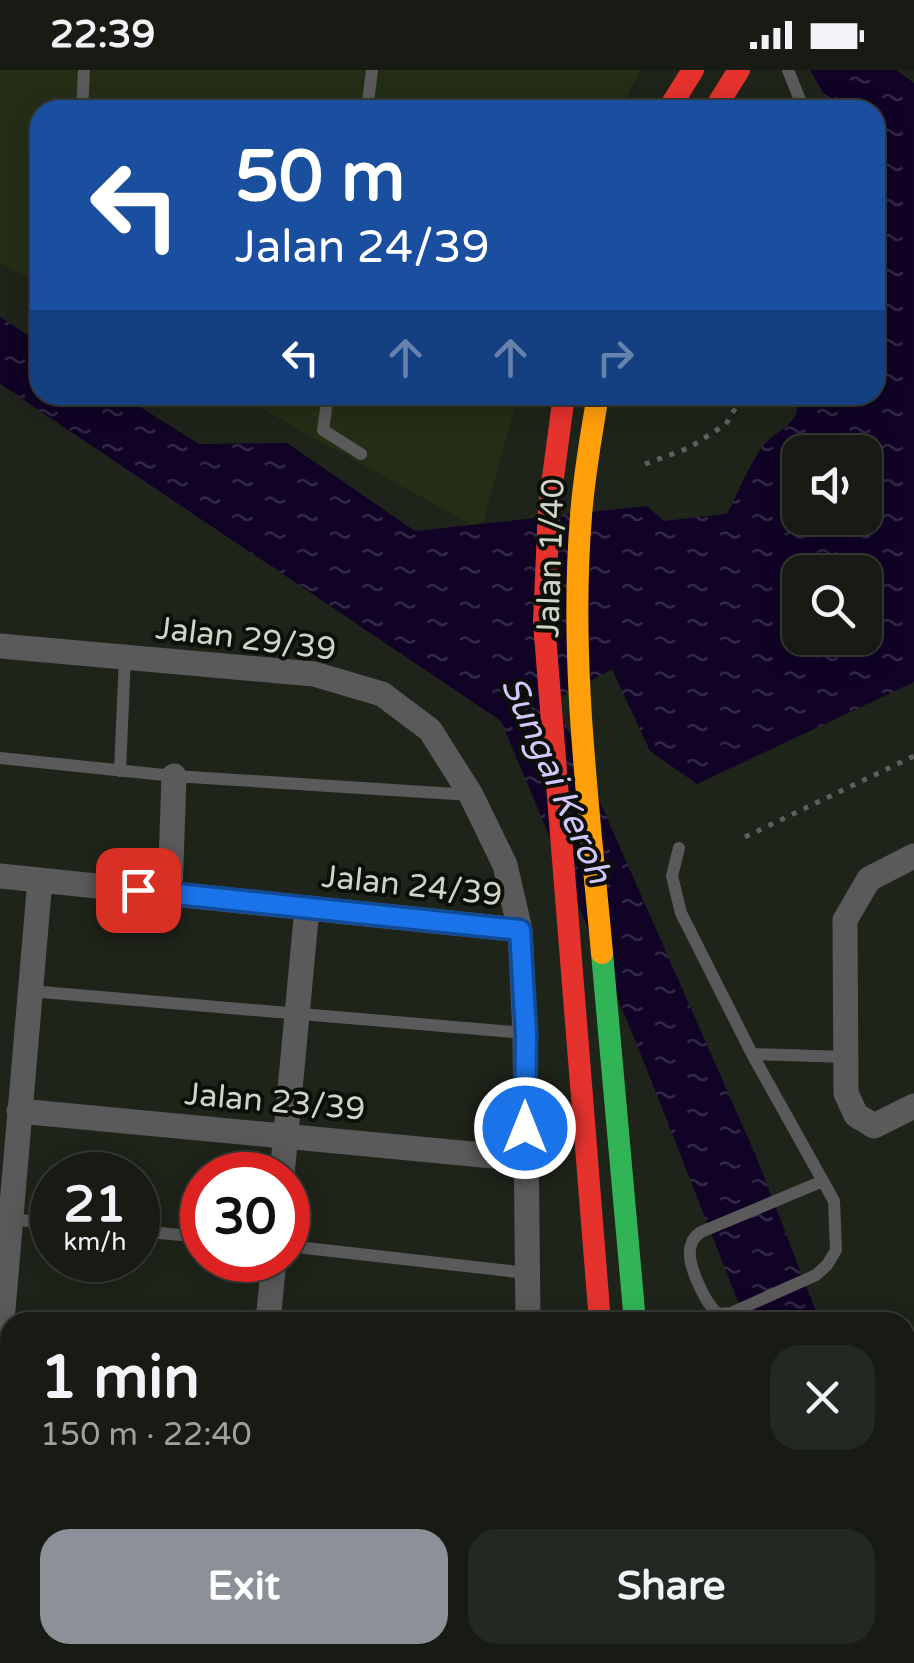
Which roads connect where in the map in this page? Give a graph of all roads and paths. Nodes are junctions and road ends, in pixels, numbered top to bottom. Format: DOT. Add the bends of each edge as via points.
graph roads {
  1 [pos="84,70"];
  2 [pos="372,70"];
  3 [pos="693,70"];
  4 [pos="739,70"];
  5 [pos="788,70"];
  6 [pos="82,100"];
  7 [pos="368,100"];
  8 [pos="674,100"];
  9 [pos="720,100"];
  10 [pos="800,100"];
  11 [pos="327,405"];
  12 [pos="562,405"];
  13 [pos="596,405"];
  14 [pos="737,405"];
  15 [pos="361,454"];
  16 [pos="646,464"];
  17 [pos="0,646"];
  18 [pos="126,657"];
  19 [pos="914,756"];
  20 [pos="0,758"];
  21 [pos="120,771"];
  22 [pos="174,776"];
  23 [pos="471,795"];
  24 [pos="745,837"];
  25 [pos="679,848"];
  26 [pos="914,856"];
  27 [pos="0,876"];
  28 [pos="40,880"];
  29 [pos="170,894"];
  30 [pos="306,908"];
  31 [pos="520,930"];
  32 [pos="30,991"];
  33 [pos="297,1014"];
  34 [pos="526,1033"];
  35 [pos="752,1054"];
  36 [pos="846,1057"];
  37 [pos="914,1106"];
  38 [pos="20,1111"];
  39 [pos="286,1136"];
  40 [pos="284,1152"];
  41 [pos="525,1159"];
  42 [pos="822,1181"];
  43 [pos="5,1218"];
  44 [pos="30,1221"];
  45 [pos="310,1248"];
  46 [pos="528,1273"];
  47 [pos="272,1282"];
  48 [pos="2,1312"];
  49 [pos="269,1312"];
  50 [pos="528,1312"];
  51 [pos="599,1312"];
  52 [pos="634,1312"];
  53 [pos="716,1312"];
  54 [pos="734,1312"];
  1 -- 6 [label="lane"];
  2 -- 7 [label="lane"];
  3 -- 8 [label="main road"];
  4 -- 9 [label="main road"];
  5 -- 10 [label="lane"];
  11 -- 15 [label="lane" via="323,430"];
  12 -- 51 [label="main road, Jalan 1/40" via="544,622"];
  13 -- 52 [label="main road, Jalan 1/40" via="578,581 581,705"];
  14 -- 16 [label="path" via="726,424 689,448"];
  17 -- 18 [label="street, Jalan 29/39"];
  18 -- 21 [label="lane"];
  18 -- 23 [label="street, Jalan 29/39" via="314,674 382,694 430,730"];
  19 -- 24 [label="path"];
  20 -- 21 [label="lane"];
  21 -- 22 [label="lane"];
  22 -- 23 [label="lane"];
  22 -- 29 [label="street"];
  23 -- 31 [label="street, Jalan 29/39" via="505,865"];
  25 -- 35 [label="lane" via="672,876 681,913"];
  26 -- 36 [label="street" via="869,879 845,920"];
  27 -- 28 [label="street, Jalan 24/39"];
  28 -- 29 [label="street, Jalan 24/39"];
  28 -- 32 [label="street"];
  29 -- 30 [label="street, Jalan 24/39"];
  30 -- 31 [label="street, Jalan 24/39"];
  30 -- 33 [label="street"];
  31 -- 34 [label="street, Jalan 29/39"];
  32 -- 33 [label="lane"];
  32 -- 38 [label="street"];
  33 -- 34 [label="lane"];
  33 -- 39 [label="street"];
  34 -- 41 [label="street, Jalan 29/39"];
  35 -- 36 [label="lane"];
  35 -- 42 [label="lane"];
  36 -- 37 [label="street" via="846,1094 856,1114 874,1126"];
  38 -- 39 [label="street, Jalan 23/39"];
  38 -- 43 [label="street"];
  39 -- 40 [label="street"];
  39 -- 41 [label="street, Jalan 23/39"];
  41 -- 46 [label="street, Jalan 29/39"];
  42 -- 53 [label="lane" via="694,1238 694,1274"];
  42 -- 54 [label="lane" via="834,1201 836,1250 826,1266"];
  43 -- 44 [label="lane"];
  43 -- 48 [label="street"];
  45 -- 46 [label="lane"];
  46 -- 50 [label="street, Jalan 29/39"];
  47 -- 49 [label="street"];
}
